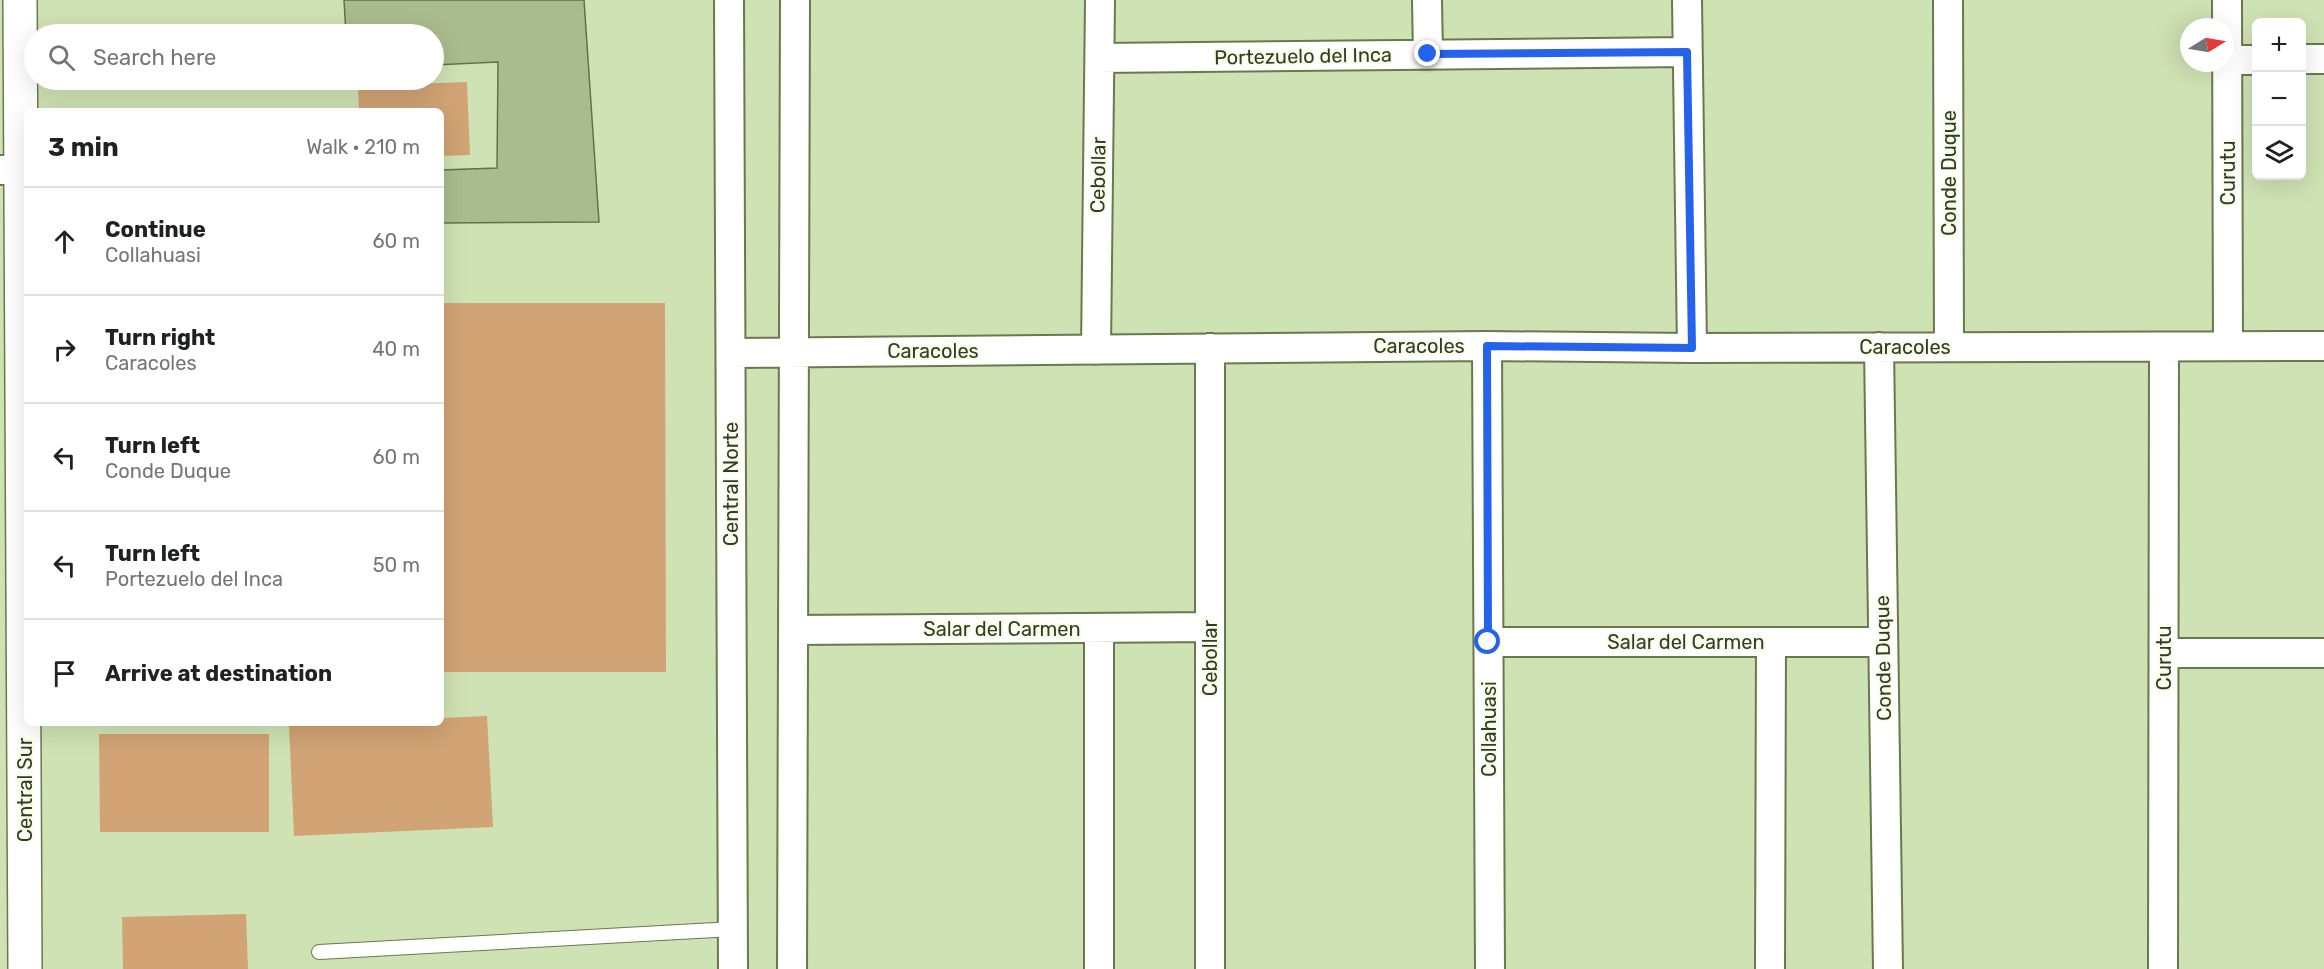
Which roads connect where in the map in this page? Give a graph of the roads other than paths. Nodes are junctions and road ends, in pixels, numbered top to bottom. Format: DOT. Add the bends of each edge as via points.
graph roads {
  1 [pos="20,0"];
  2 [pos="729,0"];
  3 [pos="795,0"];
  4 [pos="1100,0"];
  5 [pos="1427,0"];
  6 [pos="1687,0"];
  7 [pos="1948,0"];
  8 [pos="2227,0"];
  9 [pos="2227,18"];
  10 [pos="1687,52"];
  11 [pos="1428,54"];
  12 [pos="1100,58"];
  13 [pos="2306,59"];
  14 [pos="2324,59"];
  15 [pos="2234,60"];
  16 [pos="2252,60"];
  17 [pos="2228,72"];
  18 [pos="24,114"];
  19 [pos="11,170"];
  20 [pos="1487,346"];
  21 [pos="2228,346"];
  22 [pos="2324,346"];
  23 [pos="1879,347"];
  24 [pos="1949,347"];
  25 [pos="2164,347"];
  26 [pos="1210,348"];
  27 [pos="1692,348"];
  28 [pos="1095,350"];
  29 [pos="731,353"];
  30 [pos="794,353"];
  31 [pos="1210,627"];
  32 [pos="1099,628"];
  33 [pos="793,630"];
  34 [pos="1488,642"];
  35 [pos="1771,642"];
  36 [pos="1883,642"];
  37 [pos="2164,653"];
  38 [pos="2324,653"];
  39 [pos="733,929"];
  40 [pos="319,952"];
  41 [pos="26,969"];
  42 [pos="734,969"];
  43 [pos="792,969"];
  44 [pos="1099,969"];
  45 [pos="1210,969"];
  46 [pos="1490,969"];
  47 [pos="1770,969"];
  48 [pos="1888,969"];
  49 [pos="2163,969"];
  1 -- 18 [label="street, Central Sur"];
  2 -- 29 [label="street, Central Norte"];
  3 -- 30 [label="street"];
  4 -- 12 [label="street, Cebollar"];
  5 -- 11 [label="street"];
  6 -- 10 [label="street"];
  7 -- 24 [label="street, Conde Duque"];
  8 -- 9 [label="street, Curutu"];
  10 -- 11 [label="street, Portezuelo del Inca"];
  10 -- 27 [label="street"];
  11 -- 12 [label="street, Portezuelo del Inca"];
  12 -- 28 [label="street, Cebollar"];
  13 -- 14 [label="street"];
  15 -- 16 [label="street"];
  17 -- 21 [label="street, Curutu"];
  18 -- 19 [label="street, Central Sur"];
  19 -- 41 [label="street, Central Sur"];
  20 -- 26 [label="street, Caracoles"];
  20 -- 27 [label="street, Caracoles"];
  20 -- 34 [label="street, Collahuasi"];
  21 -- 22 [label="street, Caracoles"];
  21 -- 25 [label="street, Caracoles"];
  23 -- 24 [label="street, Caracoles"];
  23 -- 27 [label="street, Caracoles"];
  23 -- 36 [label="street, Conde Duque"];
  24 -- 25 [label="street, Caracoles"];
  25 -- 37 [label="street, Curutu"];
  26 -- 28 [label="street, Caracoles"];
  26 -- 31 [label="street, Cebollar"];
  28 -- 30 [label="street, Caracoles"];
  29 -- 30 [label="street, Caracoles"];
  29 -- 39 [label="street, Central Norte"];
  30 -- 33 [label="street"];
  31 -- 32 [label="street, Salar del Carmen"];
  31 -- 45 [label="street, Cebollar"];
  32 -- 33 [label="street, Salar del Carmen"];
  32 -- 44 [label="street"];
  33 -- 43 [label="street"];
  34 -- 35 [label="street, Salar del Carmen"];
  34 -- 46 [label="street, Collahuasi"];
  35 -- 36 [label="street, Salar del Carmen"];
  35 -- 47 [label="street"];
  36 -- 48 [label="street, Conde Duque"];
  37 -- 38 [label="street"];
  37 -- 49 [label="street, Curutu"];
  39 -- 40 [label="lane"];
  39 -- 42 [label="street, Central Norte"];
}
